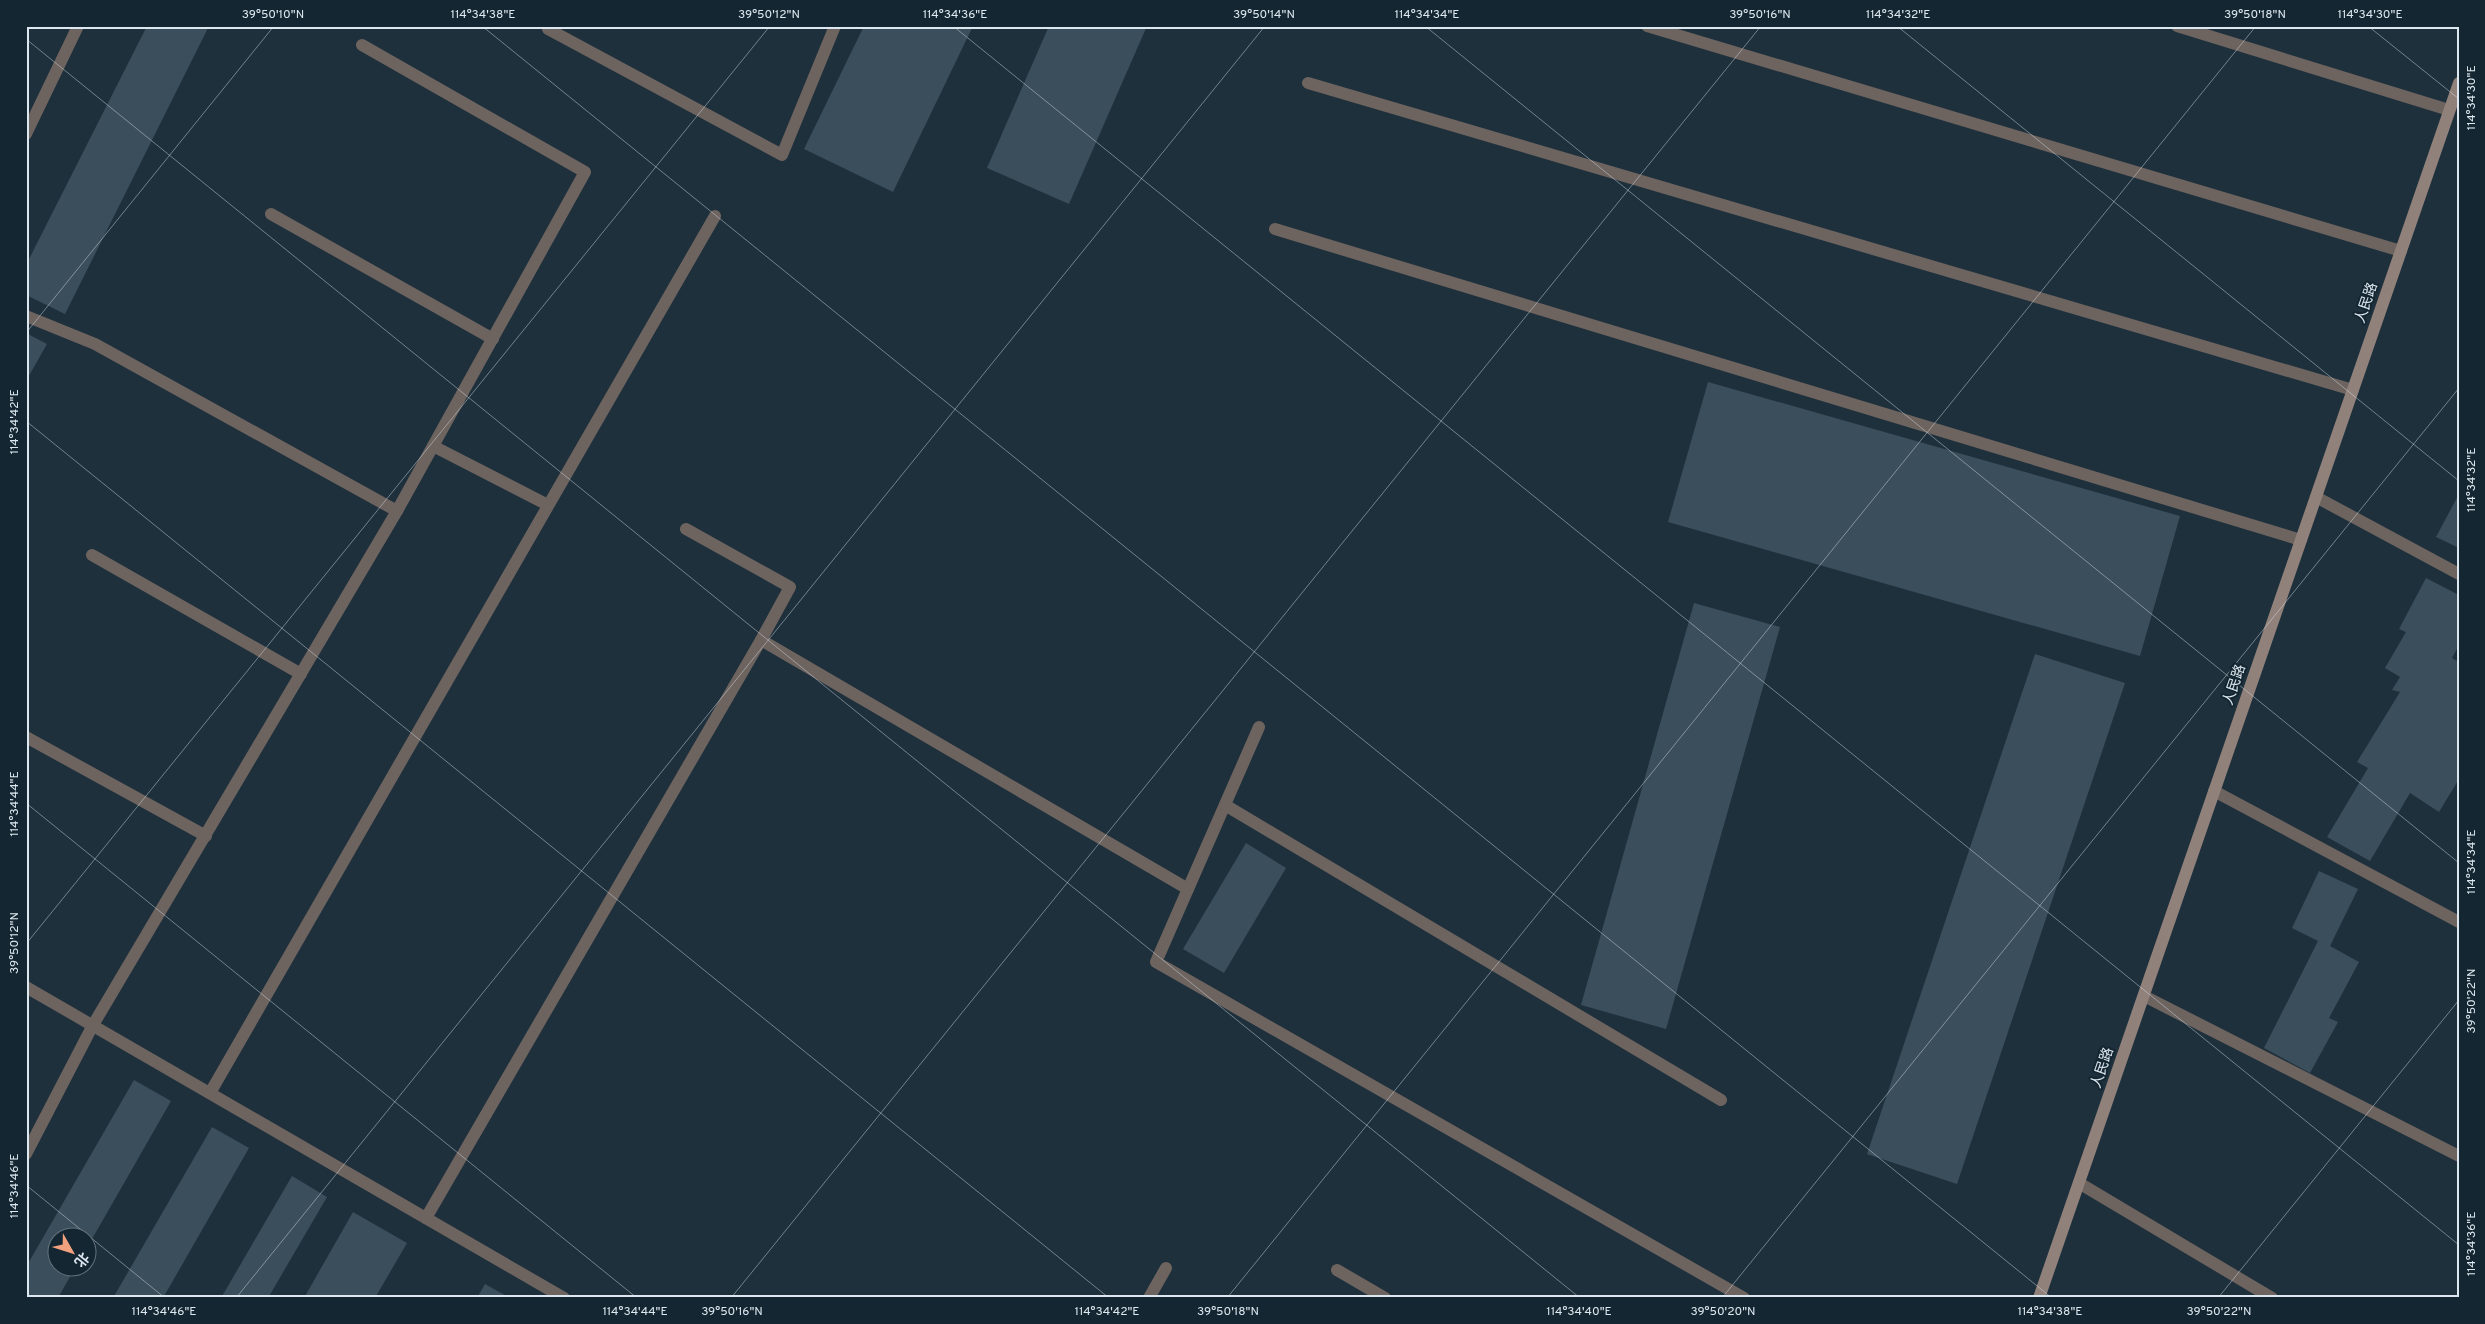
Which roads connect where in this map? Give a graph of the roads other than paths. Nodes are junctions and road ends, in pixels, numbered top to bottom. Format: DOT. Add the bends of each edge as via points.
graph roads {
  1 [pos="78,26"];
  2 [pos="835,26"];
  3 [pos="1647,26"];
  4 [pos="2177,26"];
  5 [pos="548,29"];
  6 [pos="362,45"];
  7 [pos="1308,83"];
  8 [pos="2459,83"];
  9 [pos="2449,110"];
  10 [pos="26,134"];
  11 [pos="271,214"];
  12 [pos="715,216"];
  13 [pos="1275,229"];
  14 [pos="2401,251"];
  15 [pos="26,316"];
  16 [pos="493,339"];
  17 [pos="2353,390"];
  18 [pos="433,446"];
  19 [pos="2316,497"];
  20 [pos="548,504"];
  21 [pos="397,512"];
  22 [pos="686,529"];
  23 [pos="2301,540"];
  24 [pos="92,555"];
  25 [pos="2459,574"];
  26 [pos="761,640"];
  27 [pos="301,674"];
  28 [pos="1259,727"];
  29 [pos="26,737"];
  30 [pos="2214,791"];
  31 [pos="1225,805"];
  32 [pos="206,836"];
  33 [pos="1188,889"];
  34 [pos="2459,922"];
  35 [pos="26,987"];
  36 [pos="2144,996"];
  37 [pos="93,1025"];
  38 [pos="210,1093"];
  39 [pos="1721,1100"];
  40 [pos="26,1154"];
  41 [pos="2459,1156"];
  42 [pos="2079,1183"];
  43 [pos="426,1218"];
  44 [pos="1166,1268"];
  45 [pos="1337,1270"];
  46 [pos="564,1298"];
  47 [pos="1149,1298"];
  48 [pos="1384,1298"];
  49 [pos="1744,1298"];
  50 [pos="2039,1298"];
  51 [pos="2272,1298"];
  1 -- 10 [label="street"];
  2 -- 5 [label="street" via="782,155"];
  3 -- 14 [label="street"];
  4 -- 9 [label="street"];
  6 -- 16 [label="street" via="585,172"];
  7 -- 17 [label="street"];
  8 -- 9 [label="street, 人民路"];
  9 -- 14 [label="street, 人民路"];
  11 -- 16 [label="street"];
  12 -- 20 [label="street"];
  13 -- 23 [label="street"];
  14 -- 17 [label="street, 人民路"];
  15 -- 21 [label="street" via="95,344"];
  16 -- 18 [label="street"];
  17 -- 19 [label="street, 人民路"];
  18 -- 20 [label="street"];
  18 -- 21 [label="street"];
  19 -- 23 [label="street, 人民路"];
  19 -- 25 [label="street"];
  20 -- 38 [label="street"];
  21 -- 27 [label="street"];
  22 -- 26 [label="street" via="790,587"];
  23 -- 30 [label="street, 人民路"];
  24 -- 27 [label="street"];
  26 -- 33 [label="street"];
  26 -- 43 [label="street"];
  27 -- 32 [label="street"];
  28 -- 31 [label="street"];
  29 -- 32 [label="street"];
  30 -- 34 [label="street"];
  30 -- 36 [label="street, 人民路"];
  31 -- 33 [label="street"];
  31 -- 39 [label="street"];
  32 -- 37 [label="street"];
  33 -- 49 [label="street" via="1156,962"];
  35 -- 37 [label="street"];
  36 -- 41 [label="street"];
  36 -- 42 [label="street, 人民路"];
  37 -- 38 [label="street"];
  37 -- 40 [label="street"];
  38 -- 43 [label="street"];
  42 -- 50 [label="street, 人民路"];
  42 -- 51 [label="street"];
  43 -- 46 [label="street"];
  44 -- 47 [label="street"];
  45 -- 48 [label="street"];
}
